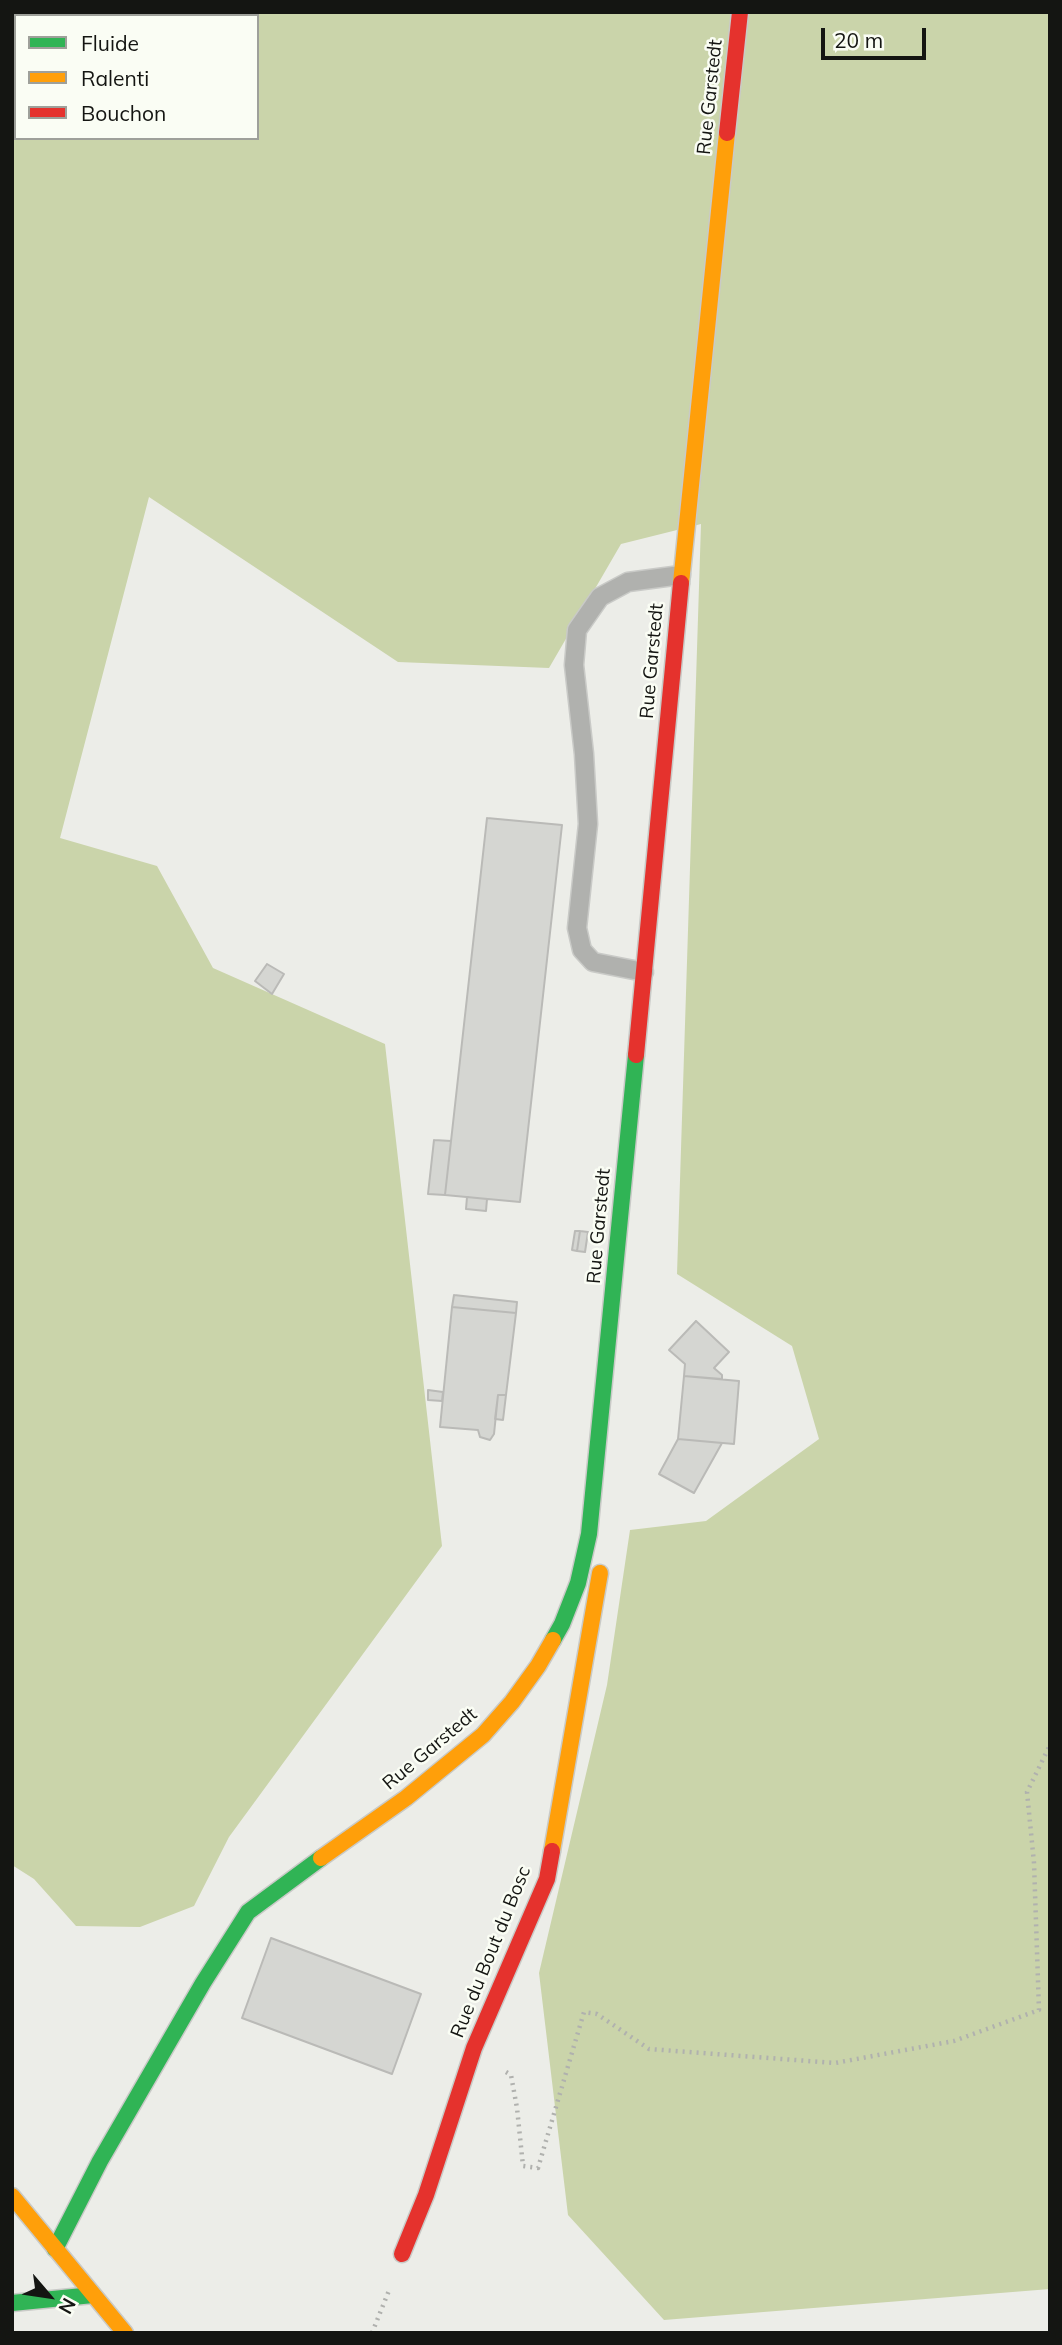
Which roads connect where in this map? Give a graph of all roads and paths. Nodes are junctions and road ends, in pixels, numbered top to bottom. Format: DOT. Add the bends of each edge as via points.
graph roads {
  1 [pos="740,12"];
  2 [pos="681,575"];
  3 [pos="644,972"];
  4 [pos="589,1534"];
  5 [pos="1050,1745"];
  6 [pos="474,2048"];
  7 [pos="12,2196"];
  8 [pos="55,2249"];
  9 [pos="402,2254"];
  10 [pos="93,2295"];
  11 [pos="12,2303"];
  12 [pos="375,2332"];
  13 [pos="125,2333"];
  1 -- 2 [label="street, Rue Garstedt"];
  2 -- 3 [label="street, Rue Garstedt"];
  2 -- 3 [label="lane" via="628,582 600,597 577,630 574,665 588,824 577,928 582,950 593,962"];
  3 -- 4 [label="street, Rue Garstedt"];
  4 -- 6 [label="street, Rue du Bout du Bosc" via="601,1567 547,1879"];
  4 -- 8 [label="street, Rue Garstedt" via="578,1583 562,1624 538,1666 483,1735 407,1798 248,1912 100,2161"];
  5 -- 6 [label="path" via="1027,1792 1039,2010 954,2041 835,2063 649,2049 597,2014 584,2012 538,2168 523,2166 511,2075"];
  6 -- 9 [label="street, Rue du Bout du Bosc"];
  7 -- 8 [label="street"];
  8 -- 10 [label="street"];
  9 -- 12 [label="path"];
  10 -- 11 [label="street"];
  10 -- 13 [label="street"];
}
